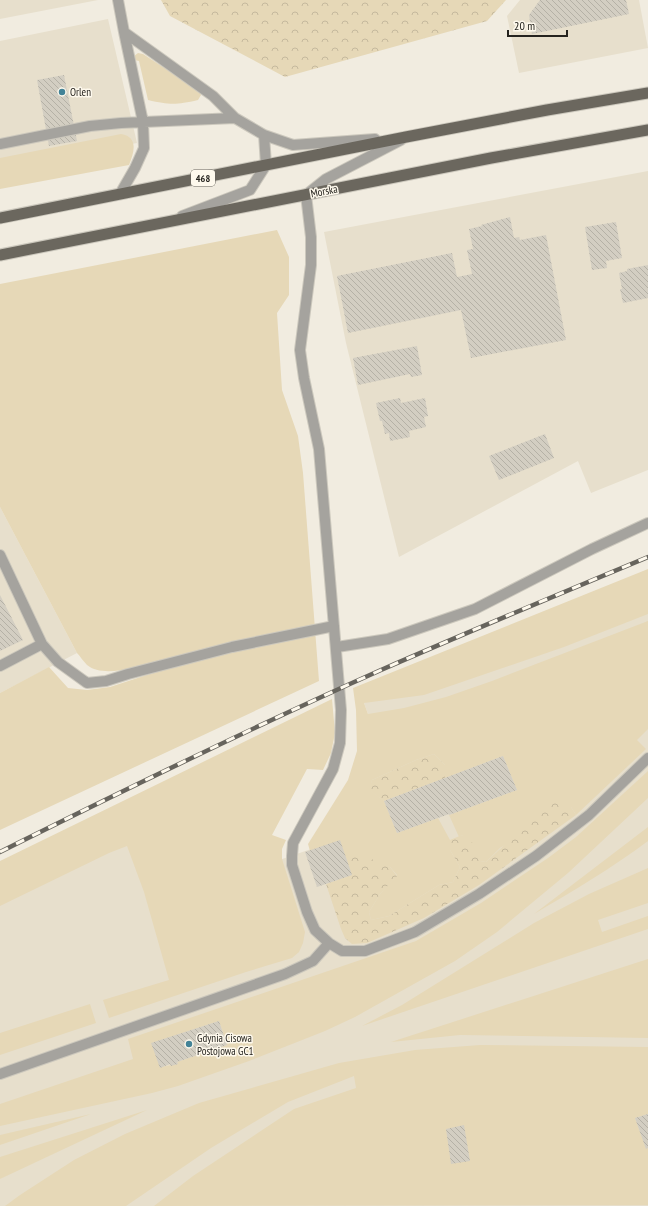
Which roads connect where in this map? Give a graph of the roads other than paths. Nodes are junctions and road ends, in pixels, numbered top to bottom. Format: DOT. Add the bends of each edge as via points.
graph roads {
  1 [pos="118,0"];
  2 [pos="124,32"];
  3 [pos="648,93"];
  4 [pos="235,118"];
  5 [pos="143,122"];
  6 [pos="648,130"];
  7 [pos="264,134"];
  8 [pos="406,137"];
  9 [pos="0,144"];
  10 [pos="266,165"];
  11 [pos="120,194"];
  12 [pos="306,195"];
  13 [pos="0,218"];
  14 [pos="163,223"];
  15 [pos="0,255"];
  16 [pos="648,523"];
  17 [pos="0,555"];
  18 [pos="334,626"];
  19 [pos="42,644"];
  20 [pos="337,647"];
  21 [pos="0,666"];
  22 [pos="648,758"];
  23 [pos="329,943"];
  24 [pos="0,1074"];
  1 -- 2 [label="lane"];
  2 -- 4 [label="lane" via="213,96"];
  2 -- 5 [label="lane"];
  3 -- 8 [label="main road, 468"];
  4 -- 5 [label="lane"];
  4 -- 7 [label="lane"];
  5 -- 9 [label="lane" via="90,126"];
  5 -- 11 [label="lane" via="144,148"];
  6 -- 12 [label="main road, Morska"];
  7 -- 8 [label="lane" via="293,145"];
  7 -- 10 [label="lane"];
  8 -- 10 [label="main road, 468"];
  8 -- 12 [label="lane" via="326,179"];
  10 -- 11 [label="main road, 468"];
  10 -- 14 [label="lane" via="250,190"];
  11 -- 13 [label="main road, 468"];
  12 -- 14 [label="main road, Morska"];
  12 -- 18 [label="lane" via="312,264 300,350 319,449"];
  14 -- 15 [label="main road, Morska"];
  16 -- 20 [label="lane" via="475,608 388,640"];
  17 -- 19 [label="lane"];
  18 -- 19 [label="lane" via="232,647 106,681 87,683 58,662"];
  18 -- 20 [label="lane"];
  19 -- 21 [label="lane"];
  20 -- 23 [label="lane" via="341,710 340,743 333,770 293,843 292,856 292,865 315,930"];
  22 -- 23 [label="lane" via="590,815 536,856 415,932 365,952 342,951"];
  23 -- 24 [label="lane" via="313,961 285,974"];
}
